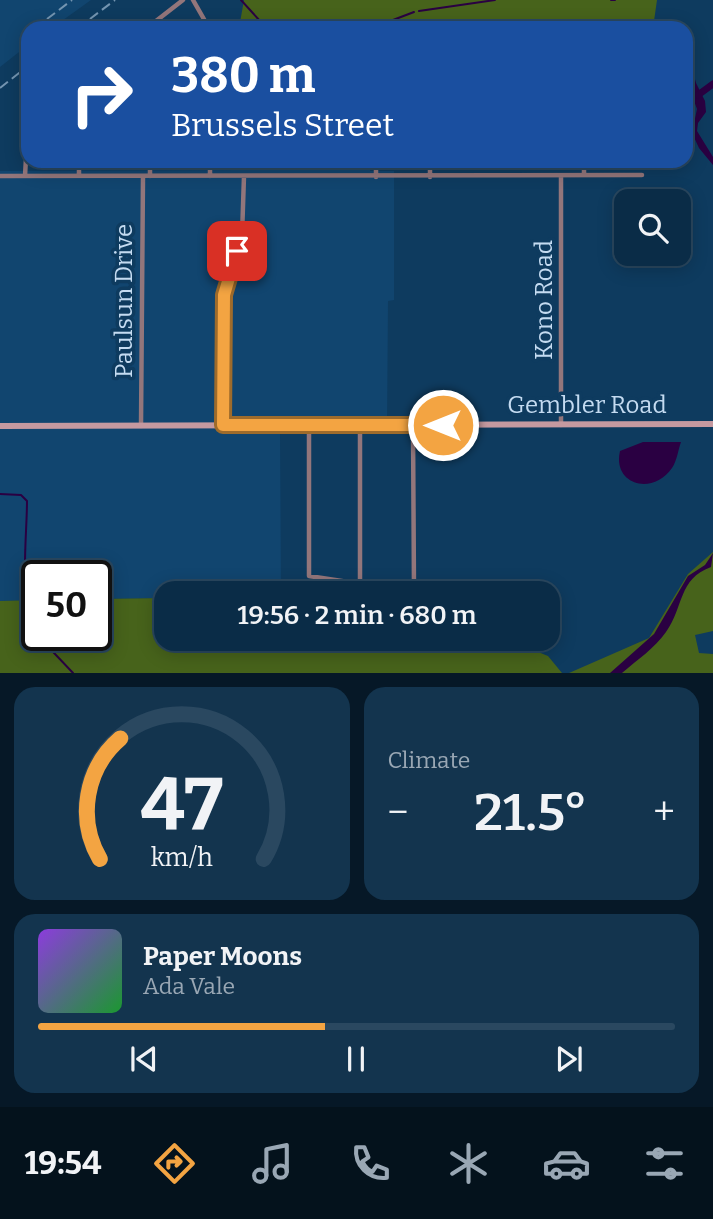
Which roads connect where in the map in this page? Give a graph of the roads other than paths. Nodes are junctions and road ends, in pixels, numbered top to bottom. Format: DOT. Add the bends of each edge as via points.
graph roads {
  1 [pos="183,0"];
  2 [pos="193,0"];
  3 [pos="157,21"];
  4 [pos="205,21"];
  5 [pos="25,168"];
  6 [pos="79,168"];
  7 [pos="150,168"];
  8 [pos="210,168"];
  9 [pos="376,168"];
  10 [pos="430,168"];
  11 [pos="584,168"];
  12 [pos="492,169"];
  13 [pos="584,175"];
  14 [pos="642,175"];
  15 [pos="0,176"];
  16 [pos="25,176"];
  17 [pos="79,176"];
  18 [pos="143,176"];
  19 [pos="150,176"];
  20 [pos="210,176"];
  21 [pos="244,176"];
  22 [pos="495,176"];
  23 [pos="561,176"];
  24 [pos="376,177"];
  25 [pos="430,177"];
  26 [pos="713,424"];
  27 [pos="223,425"];
  28 [pos="309,425"];
  29 [pos="360,425"];
  30 [pos="414,425"];
  31 [pos="561,425"];
  32 [pos="0,426"];
  33 [pos="141,426"];
  34 [pos="341,581"];
  35 [pos="360,581"];
  36 [pos="414,581"];
  1 -- 3 [label="street"];
  2 -- 4 [label="street"];
  5 -- 16 [label="street"];
  6 -- 17 [label="street"];
  7 -- 19 [label="street"];
  8 -- 20 [label="street"];
  9 -- 24 [label="street"];
  10 -- 25 [label="street"];
  11 -- 13 [label="street"];
  12 -- 22 [label="street"];
  13 -- 14 [label="street"];
  13 -- 23 [label="street"];
  15 -- 16 [label="street"];
  16 -- 17 [label="street"];
  17 -- 18 [label="street"];
  18 -- 19 [label="street"];
  18 -- 33 [label="street, Paulsun Drive"];
  19 -- 20 [label="street"];
  20 -- 21 [label="street"];
  21 -- 24 [label="street"];
  21 -- 27 [label="street" via="242,236 224,295"];
  22 -- 23 [label="street"];
  22 -- 25 [label="street"];
  23 -- 31 [label="street, Kono Road"];
  24 -- 25 [label="street"];
  26 -- 31 [label="main road, Gembler Road"];
  27 -- 28 [label="main road, Gembler Road"];
  27 -- 33 [label="main road, Gembler Road"];
  28 -- 29 [label="main road, Gembler Road"];
  28 -- 34 [label="street" via="309,576"];
  29 -- 30 [label="main road, Gembler Road"];
  29 -- 35 [label="street"];
  30 -- 31 [label="main road, Gembler Road"];
  30 -- 36 [label="street"];
  32 -- 33 [label="main road, Gembler Road"];
}
